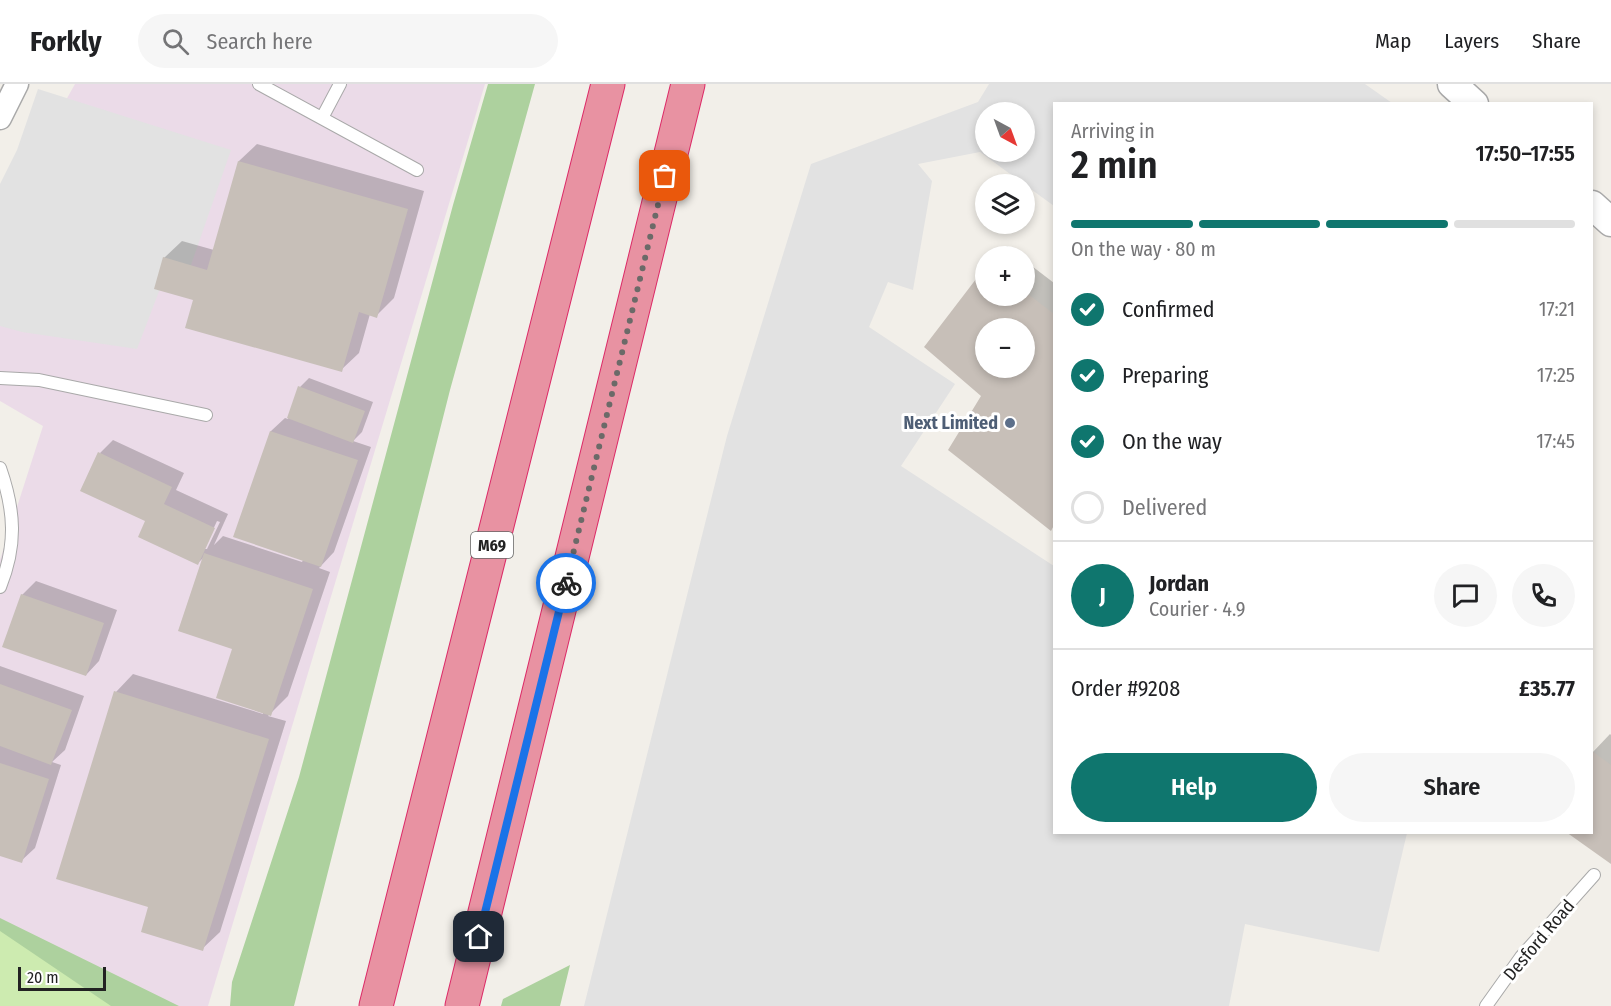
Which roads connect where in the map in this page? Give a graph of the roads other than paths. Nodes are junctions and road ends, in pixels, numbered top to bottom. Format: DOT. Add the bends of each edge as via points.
graph roads {
  1 [pos="17,84"];
  2 [pos="259,84"];
  3 [pos="340,84"];
  4 [pos="608,84"];
  5 [pos="688,84"];
  6 [pos="1452,84"];
  7 [pos="1472,102"];
  8 [pos="0,118"];
  9 [pos="322,118"];
  10 [pos="417,170"];
  11 [pos="1593,206"];
  12 [pos="1611,222"];
  13 [pos="0,378"];
  14 [pos="206,415"];
  15 [pos="0,468"];
  16 [pos="0,587"];
  17 [pos="1594,875"];
  18 [pos="376,1006"];
  19 [pos="462,1006"];
  20 [pos="1486,1006"];
  1 -- 8 [label="street"];
  2 -- 9 [label="lane"];
  3 -- 9 [label="lane"];
  4 -- 18 [label="highway, M69"];
  5 -- 19 [label="highway"];
  6 -- 7 [label="street"];
  9 -- 10 [label="lane"];
  11 -- 12 [label="street"];
  13 -- 14 [label="lane" via="39,380"];
  15 -- 16 [label="lane" via="11,505 12,545"];
  17 -- 20 [label="lane, Desford Road" via="1521,957"];
}
